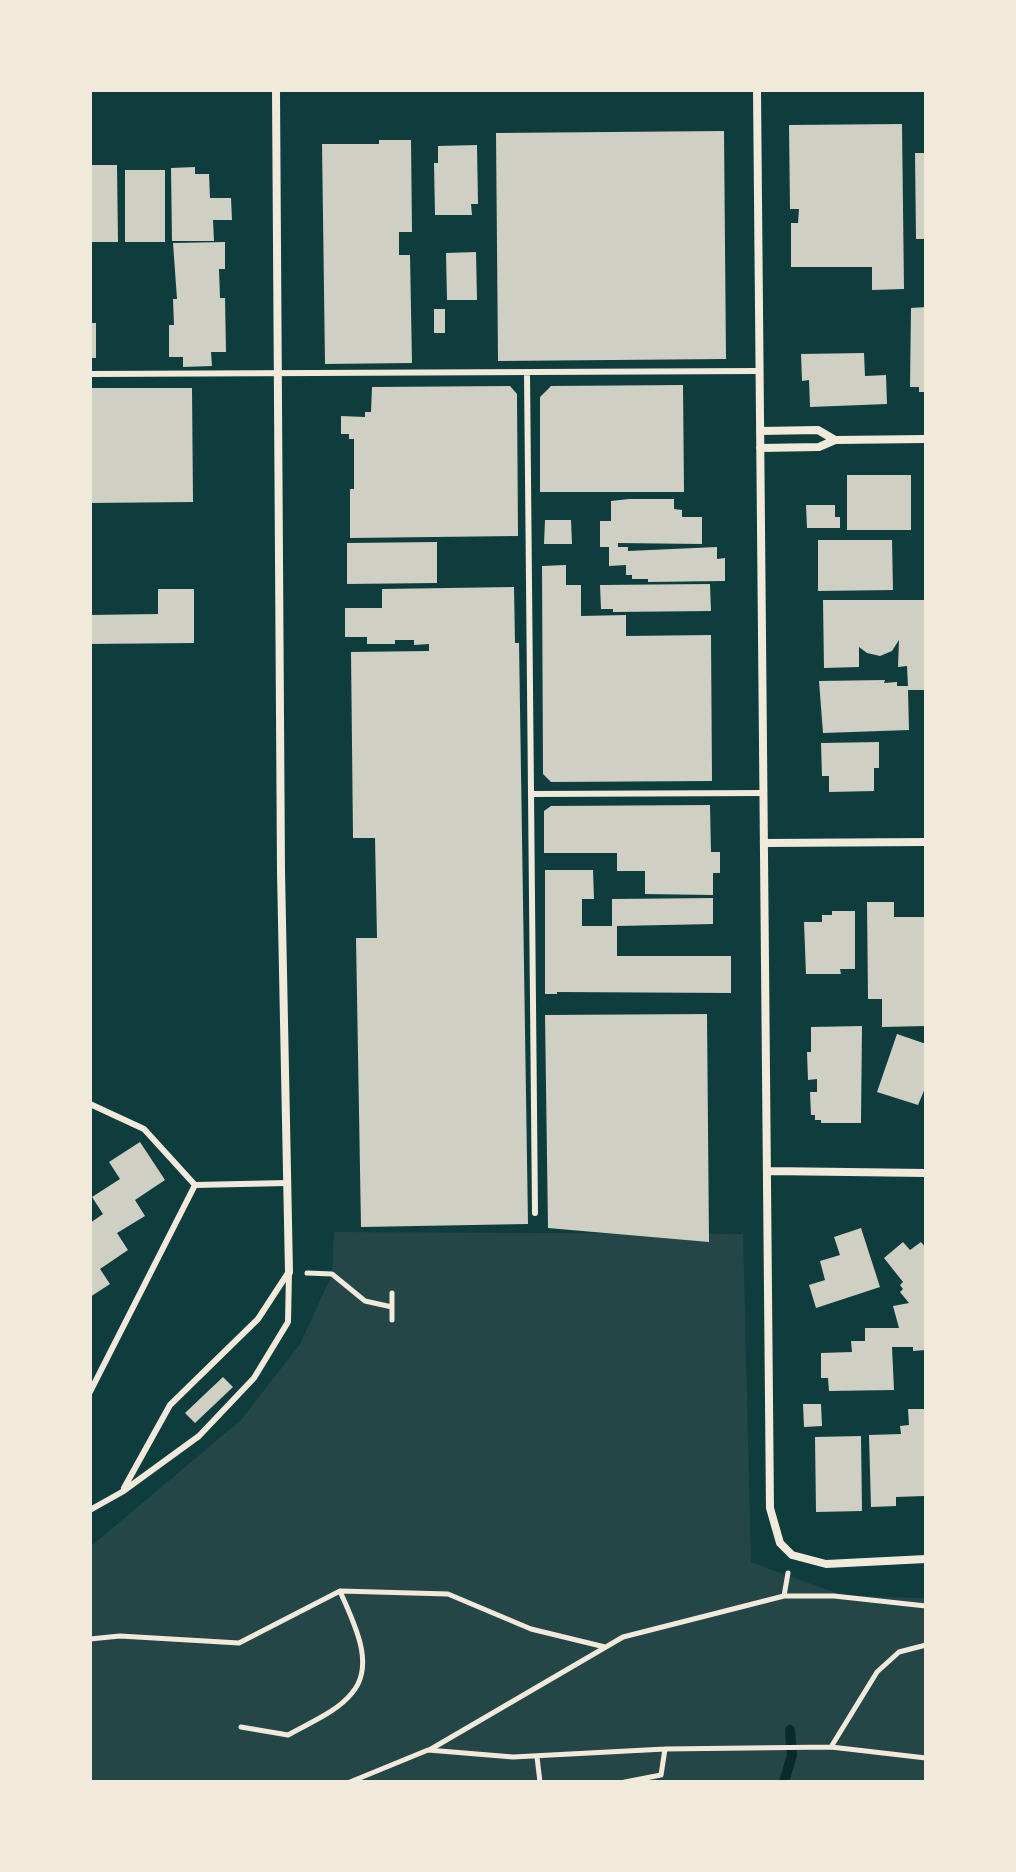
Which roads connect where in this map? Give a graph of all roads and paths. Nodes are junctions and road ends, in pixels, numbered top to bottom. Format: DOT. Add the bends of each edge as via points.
graph roads {
  1 [pos="276,90"];
  2 [pos="757,90"];
  3 [pos="758,371"];
  4 [pos="527,372"];
  5 [pos="90,374"];
  6 [pos="278,374"];
  7 [pos="760,431"];
  8 [pos="926,439"];
  9 [pos="835,440"];
  10 [pos="760,448"];
  11 [pos="764,793"];
  12 [pos="531,794"];
  13 [pos="926,842"];
  14 [pos="765,843"];
  15 [pos="90,1104"];
  16 [pos="769,1171"];
  17 [pos="926,1173"];
  18 [pos="287,1183"];
  19 [pos="195,1185"];
  20 [pos="535,1213"];
  21 [pos="289,1272"];
  22 [pos="392,1293"];
  23 [pos="393,1306"];
  24 [pos="392,1320"];
  25 [pos="90,1392"];
  26 [pos="122,1492"];
  27 [pos="90,1510"];
  28 [pos="926,1559"];
  29 [pos="340,1591"];
  30 [pos="926,1606"];
  31 [pos="90,1639"];
  32 [pos="926,1645"];
  33 [pos="605,1647"];
  34 [pos="241,1727"];
  35 [pos="831,1747"];
  36 [pos="665,1749"];
  37 [pos="428,1750"];
  38 [pos="537,1757"];
  39 [pos="926,1758"];
  40 [pos="350,1782"];
  41 [pos="540,1782"];
  42 [pos="625,1782"];
  1 -- 6 [label="street"];
  2 -- 3 [label="street"];
  3 -- 4 [label="lane"];
  3 -- 7 [label="street"];
  4 -- 6 [label="lane"];
  4 -- 12 [label="lane"];
  5 -- 6 [label="lane"];
  6 -- 18 [label="street"];
  7 -- 9 [label="street" via="818,430"];
  7 -- 10 [label="street"];
  8 -- 9 [label="street"];
  9 -- 10 [label="street" via="819,447"];
  10 -- 11 [label="street"];
  11 -- 12 [label="lane"];
  11 -- 14 [label="street"];
  12 -- 20 [label="lane"];
  13 -- 14 [label="street"];
  14 -- 16 [label="street"];
  15 -- 19 [label="lane" via="144,1129"];
  16 -- 17 [label="street"];
  16 -- 28 [label="street" via="770,1508 780,1543 792,1555 826,1564"];
  18 -- 19 [label="lane"];
  18 -- 21 [label="street"];
  19 -- 25 [label="lane"];
  21 -- 23 [label="path" via="332,1274 365,1301"];
  21 -- 26 [label="lane" via="258,1319 170,1405"];
  21 -- 26 [label="lane" via="288,1322 254,1378 199,1436"];
  22 -- 23 [label="path"];
  23 -- 24 [label="path"];
  26 -- 27 [label="lane"];
  29 -- 31 [label="path" via="239,1643"];
  29 -- 33 [label="path" via="448,1594 531,1629"];
  29 -- 34 [label="path" via="362,1652 354,1692 288,1735"];
  30 -- 33 [label="path" via="784,1596 623,1637"];
  32 -- 35 [label="path" via="899,1652 877,1672"];
  33 -- 37 [label="path"];
  35 -- 36 [label="path"];
  35 -- 39 [label="path"];
  36 -- 38 [label="path"];
  36 -- 42 [label="path" via="661,1775"];
  37 -- 38 [label="path"];
  37 -- 40 [label="path"];
  38 -- 41 [label="path"];
}
